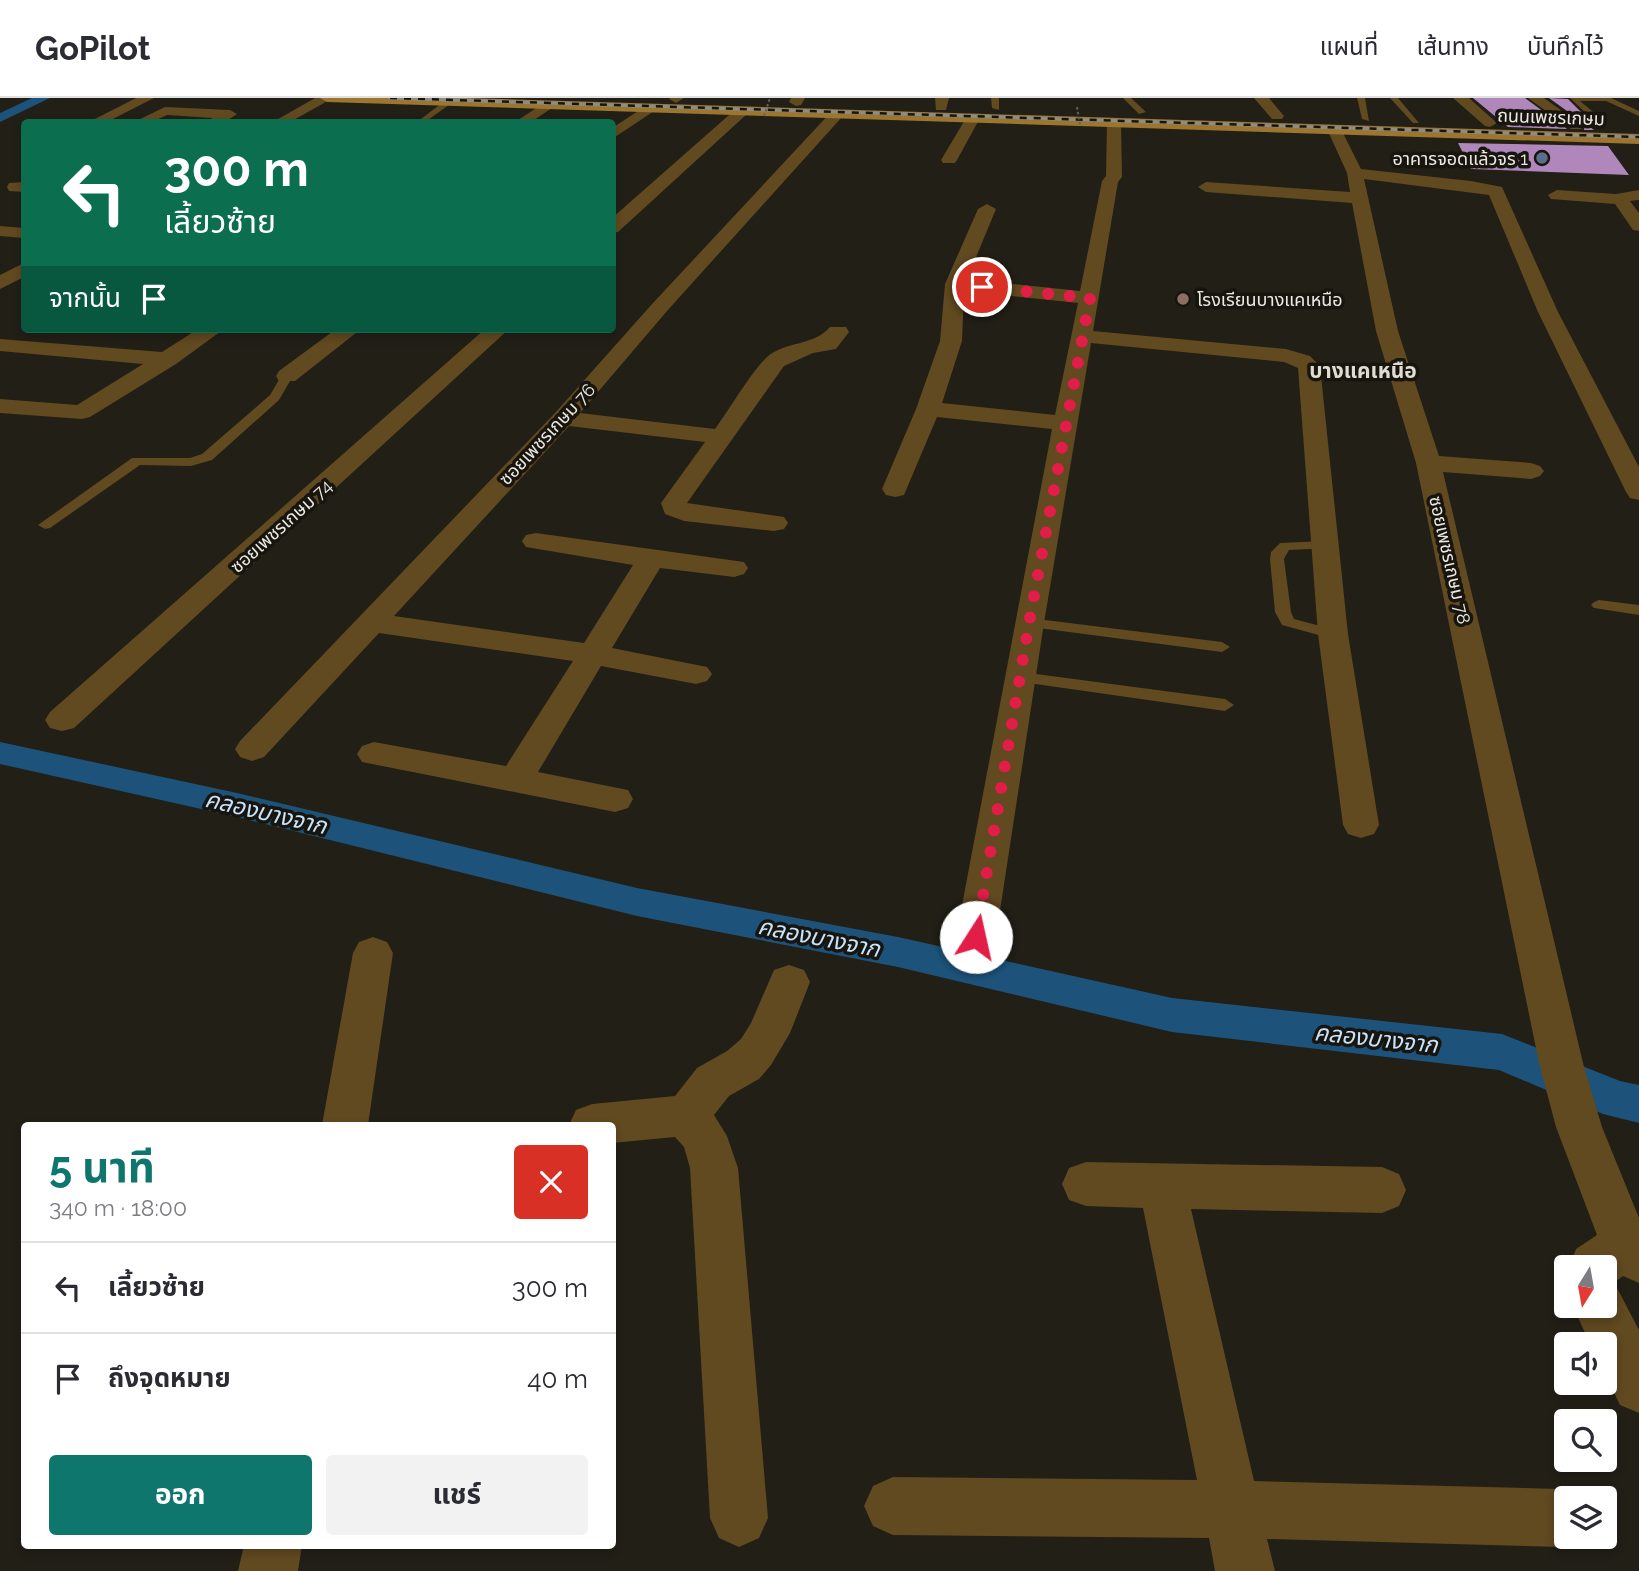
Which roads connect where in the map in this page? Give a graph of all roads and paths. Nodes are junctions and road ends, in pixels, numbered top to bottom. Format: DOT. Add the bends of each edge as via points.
graph roads {
  1 [pos="147,98"];
  2 [pos="327,98"];
  3 [pos="677,98"];
  4 [pos="770,98"];
  5 [pos="1127,98"];
  6 [pos="1261,98"];
  7 [pos="1361,98"];
  8 [pos="1394,98"];
  9 [pos="1460,98"];
  10 [pos="1535,98"];
  11 [pos="797,100"];
  12 [pos="504,101"];
  13 [pos="449,102"];
  14 [pos="550,102"];
  15 [pos="942,102"];
  16 [pos="645,103"];
  17 [pos="735,103"];
  18 [pos="995,103"];
  19 [pos="1077,107"];
  20 [pos="1142,112"];
  21 [pos="1108,113"];
  22 [pos="837,114"];
  23 [pos="1639,114"];
  24 [pos="764,116"];
  25 [pos="1277,116"];
  26 [pos="973,118"];
  27 [pos="102,119"];
  28 [pos="148,119"];
  29 [pos="221,119"];
  30 [pos="286,119"];
  31 [pos="425,119"];
  32 [pos="526,119"];
  33 [pos="1366,119"];
  34 [pos="1416,121"];
  35 [pos="1490,123"];
  36 [pos="1080,125"];
  37 [pos="1576,125"];
  38 [pos="1599,126"];
  39 [pos="1334,129"];
  40 [pos="616,131"];
  41 [pos="1638,137"];
  42 [pos="949,160"];
  43 [pos="1358,185"];
  44 [pos="1206,187"];
  45 [pos="1557,195"];
  46 [pos="1639,195"];
  47 [pos="1620,199"];
  48 [pos="987,209"];
  49 [pos="616,224"];
  50 [pos="1639,226"];
  51 [pos="0,231"];
  52 [pos="21,233"];
  53 [pos="21,271"];
  54 [pos="6,283"];
  55 [pos="955,284"];
  56 [pos="1090,298"];
  57 [pos="838,332"];
  58 [pos="207,333"];
  59 [pos="345,333"];
  60 [pos="494,333"];
  61 [pos="1083,336"];
  62 [pos="0,345"];
  63 [pos="168,359"];
  64 [pos="287,376"];
  65 [pos="0,406"];
  66 [pos="928,409"];
  67 [pos="563,418"];
  68 [pos="1067,423"];
  69 [pos="721,437"];
  70 [pos="1429,463"];
  71 [pos="1531,471"];
  72 [pos="895,489"];
  73 [pos="1639,492"];
  74 [pos="774,523"];
  75 [pos="45,525"];
  76 [pos="536,541"];
  77 [pos="1325,545"];
  78 [pos="651,559"];
  79 [pos="734,568"];
  80 [pos="1599,605"];
  81 [pos="1639,610"];
  82 [pos="369,622"];
  83 [pos="1029,623"];
  84 [pos="1333,634"];
  85 [pos="1222,647"];
  86 [pos="590,654"];
  87 [pos="696,674"];
  88 [pos="1021,677"];
  89 [pos="1225,705"];
  90 [pos="61,720"];
  91 [pos="252,749"];
  92 [pos="374,754"];
  93 [pos="515,782"];
  94 [pos="615,799"];
  95 [pos="1361,825"];
  96 [pos="976,937"];
  97 [pos="373,953"];
  98 [pos="789,982"];
  99 [pos="686,1116"];
  100 [pos="345,1122"];
  101 [pos="615,1122"];
  102 [pos="1086,1184"];
  103 [pos="1162,1186"];
  104 [pos="1382,1190"];
  105 [pos="1619,1256"];
  106 [pos="1605,1318"];
  107 [pos="1639,1386"];
  108 [pos="893,1506"];
  109 [pos="1232,1509"];
  110 [pos="739,1518"];
  111 [pos="1554,1518"];
  112 [pos="272,1549"];
  113 [pos="268,1571"];
  114 [pos="1245,1571"];
  1 -- 27 [label="street"];
  2 -- 13 [label="main road, ถนนเพชรเกษม"];
  2 -- 30 [label="street"];
  3 -- 16 [label="main road, ถนนเพชรเกษม"];
  3 -- 17 [label="main road, ถนนเพชรเกษม"];
  4 -- 24 [label="path, bridge"];
  5 -- 20 [label="lane"];
  6 -- 25 [label="street"];
  7 -- 33 [label="lane"];
  8 -- 34 [label="lane"];
  9 -- 35 [label="street"];
  10 -- 37 [label="street"];
  11 -- 15 [label="main road, ถนนเพชรเกษม"];
  11 -- 17 [label="main road, ถนนเพชรเกษม"];
  12 -- 13 [label="main road, ถนนเพชรเกษม"];
  12 -- 14 [label="main road, ถนนเพชรเกษม"];
  13 -- 31 [label="lane"];
  14 -- 16 [label="main road, ถนนเพชรเกษม"];
  14 -- 32 [label="street"];
  15 -- 18 [label="main road, ถนนเพชรเกษม"];
  16 -- 17 [label="main road, ถนนเพชรเกษม"];
  16 -- 40 [label="street"];
  17 -- 22 [label="main road, ถนนเพชรเกษม"];
  17 -- 49 [label="street"];
  18 -- 21 [label="main road, ถนนเพชรเกษม"];
  19 -- 36 [label="path, bridge"];
  20 -- 21 [label="main road, ถนนเพชรเกษม"];
  20 -- 25 [label="main road, ถนนเพชรเกษม"];
  21 -- 26 [label="main road, ถนนเพชรเกษม"];
  21 -- 39 [label="main road, ถนนเพชรเกษม"];
  21 -- 56 [label="street" via="1114,177"];
  22 -- 26 [label="main road, ถนนเพชรเกษม"];
  22 -- 67 [label="street, ซอยเพชรเกษม 76"];
  23 -- 38 [label="lane" via="1611,100 1573,99 1593,115 1588,121"];
  25 -- 33 [label="main road, ถนนเพชรเกษม"];
  26 -- 42 [label="street"];
  28 -- 29 [label="street" via="165,111 230,114"];
  33 -- 34 [label="main road, ถนนเพชรเกษม"];
  34 -- 35 [label="main road, ถนนเพชรเกษม"];
  35 -- 37 [label="main road, ถนนเพชรเกษม"];
  37 -- 38 [label="main road, ถนนเพชรเกษม"];
  38 -- 41 [label="main road, ถนนเพชรเกษม"];
  39 -- 41 [label="main road, ถนนเพชรเกษม"];
  39 -- 43 [label="street, ซอยเพชรเกษม 78"];
  43 -- 44 [label="street"];
  43 -- 70 [label="street, ซอยเพชรเกษม 78" via="1387,331"];
  43 -- 73 [label="street" via="1471,186 1496,191 1548,312"];
  45 -- 47 [label="street"];
  46 -- 47 [label="street"];
  47 -- 50 [label="street"];
  48 -- 55 [label="street"];
  51 -- 52 [label="street"];
  53 -- 54 [label="street"];
  55 -- 56 [label="street"];
  55 -- 66 [label="street" via="951,341"];
  56 -- 61 [label="street"];
  57 -- 69 [label="street" via="828,344 808,346 776,361"];
  58 -- 63 [label="street"];
  59 -- 64 [label="street"];
  60 -- 90 [label="street, ซอยเพชรเกษม 74"];
  61 -- 68 [label="street"];
  61 -- 77 [label="street" via="1286,356 1309,366"];
  62 -- 63 [label="street"];
  63 -- 65 [label="street" via="82,412"];
  64 -- 75 [label="lane" via="275,397 207,457 191,462 137,461"];
  66 -- 68 [label="street"];
  66 -- 72 [label="street"];
  67 -- 69 [label="street"];
  67 -- 82 [label="street, ซอยเพชรเกษม 76"];
  68 -- 83 [label="street"];
  69 -- 74 [label="street" via="674,508"];
  70 -- 71 [label="street"];
  70 -- 105 [label="street, ซอยเพชรเกษม 78" via="1561,1063"];
  76 -- 78 [label="street"];
  77 -- 84 [label="street"];
  77 -- 84 [label="lane" via="1284,546 1277,559 1288,622"];
  78 -- 79 [label="street"];
  78 -- 86 [label="street"];
  80 -- 81 [label="lane"];
  82 -- 86 [label="street"];
  82 -- 91 [label="street, ซอยเพชรเกษม 76"];
  83 -- 85 [label="lane"];
  83 -- 88 [label="street"];
  84 -- 95 [label="street"];
  86 -- 87 [label="street"];
  86 -- 93 [label="street"];
  88 -- 89 [label="lane"];
  88 -- 96 [label="street"];
  92 -- 93 [label="street"];
  93 -- 94 [label="street"];
  97 -- 100 [label="street"];
  98 -- 99 [label="street" via="769,1033 756,1052 744,1065 713,1083"];
  99 -- 101 [label="street"];
  99 -- 110 [label="street" via="704,1136 714,1168"];
  102 -- 103 [label="street"];
  103 -- 104 [label="street"];
  103 -- 109 [label="street"];
  106 -- 107 [label="street"];
  108 -- 109 [label="street"];
  109 -- 111 [label="street"];
  109 -- 114 [label="street"];
  112 -- 113 [label="street"];
}
